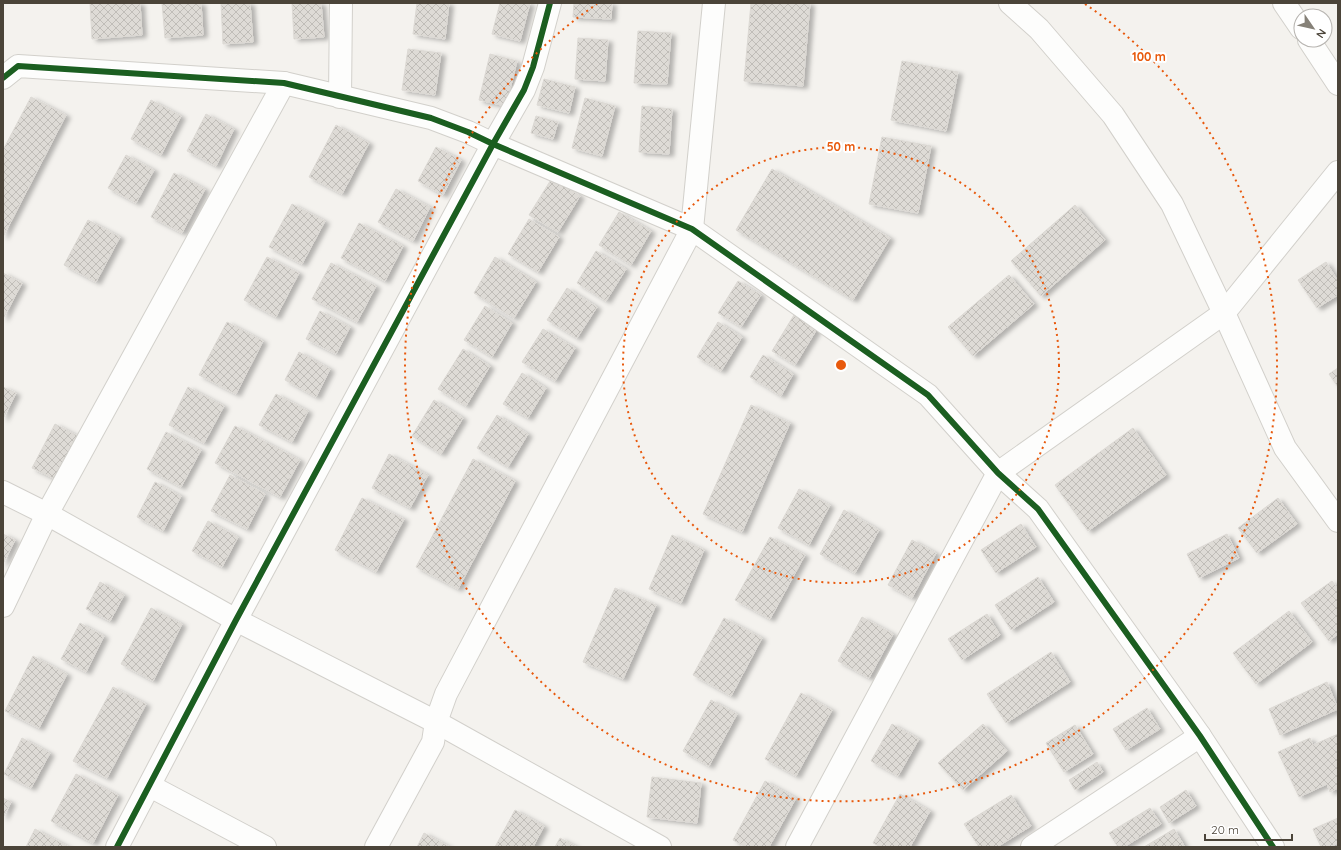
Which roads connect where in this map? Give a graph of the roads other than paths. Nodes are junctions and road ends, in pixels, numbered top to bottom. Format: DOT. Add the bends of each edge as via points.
graph roads {
  1 [pos="342,3"];
  2 [pos="550,3"];
  3 [pos="714,3"];
  4 [pos="1010,3"];
  5 [pos="1284,3"];
  6 [pos="1293,16"];
  7 [pos="1314,48"];
  8 [pos="3,78"];
  9 [pos="284,83"];
  10 [pos="1338,84"];
  11 [pos="340,97"];
  12 [pos="493,144"];
  13 [pos="1338,172"];
  14 [pos="692,229"];
  15 [pos="1224,313"];
  16 [pos="998,473"];
  17 [pos="3,492"];
  18 [pos="47,514"];
  19 [pos="1338,521"];
  20 [pos="3,606"];
  21 [pos="236,620"];
  22 [pos="436,722"];
  23 [pos="1200,736"];
  24 [pos="150,786"];
  25 [pos="117,847"];
  26 [pos="265,847"];
  27 [pos="376,847"];
  28 [pos="660,847"];
  29 [pos="798,847"];
  30 [pos="1032,847"];
  31 [pos="1273,847"];
  1 -- 11 [label="street"];
  2 -- 12 [label="street" via="533,67 524,90"];
  3 -- 14 [label="street"];
  4 -- 15 [label="street" via="1039,29 1113,115 1172,204"];
  5 -- 6 [label="street"];
  7 -- 10 [label="street"];
  8 -- 9 [label="street" via="18,66"];
  9 -- 11 [label="street"];
  9 -- 18 [label="street"];
  11 -- 12 [label="street" via="431,118"];
  12 -- 14 [label="street"];
  12 -- 21 [label="street"];
  13 -- 15 [label="street"];
  14 -- 16 [label="street" via="928,395"];
  14 -- 22 [label="street" via="446,694"];
  15 -- 16 [label="street"];
  15 -- 19 [label="street" via="1285,448"];
  16 -- 23 [label="street" via="1038,509"];
  16 -- 29 [label="street"];
  17 -- 18 [label="street"];
  18 -- 20 [label="street"];
  18 -- 21 [label="street"];
  21 -- 22 [label="street"];
  21 -- 24 [label="street"];
  22 -- 27 [label="street" via="433,742"];
  22 -- 28 [label="street"];
  23 -- 30 [label="street"];
  23 -- 31 [label="street"];
  24 -- 25 [label="street"];
  24 -- 26 [label="street"];
}
